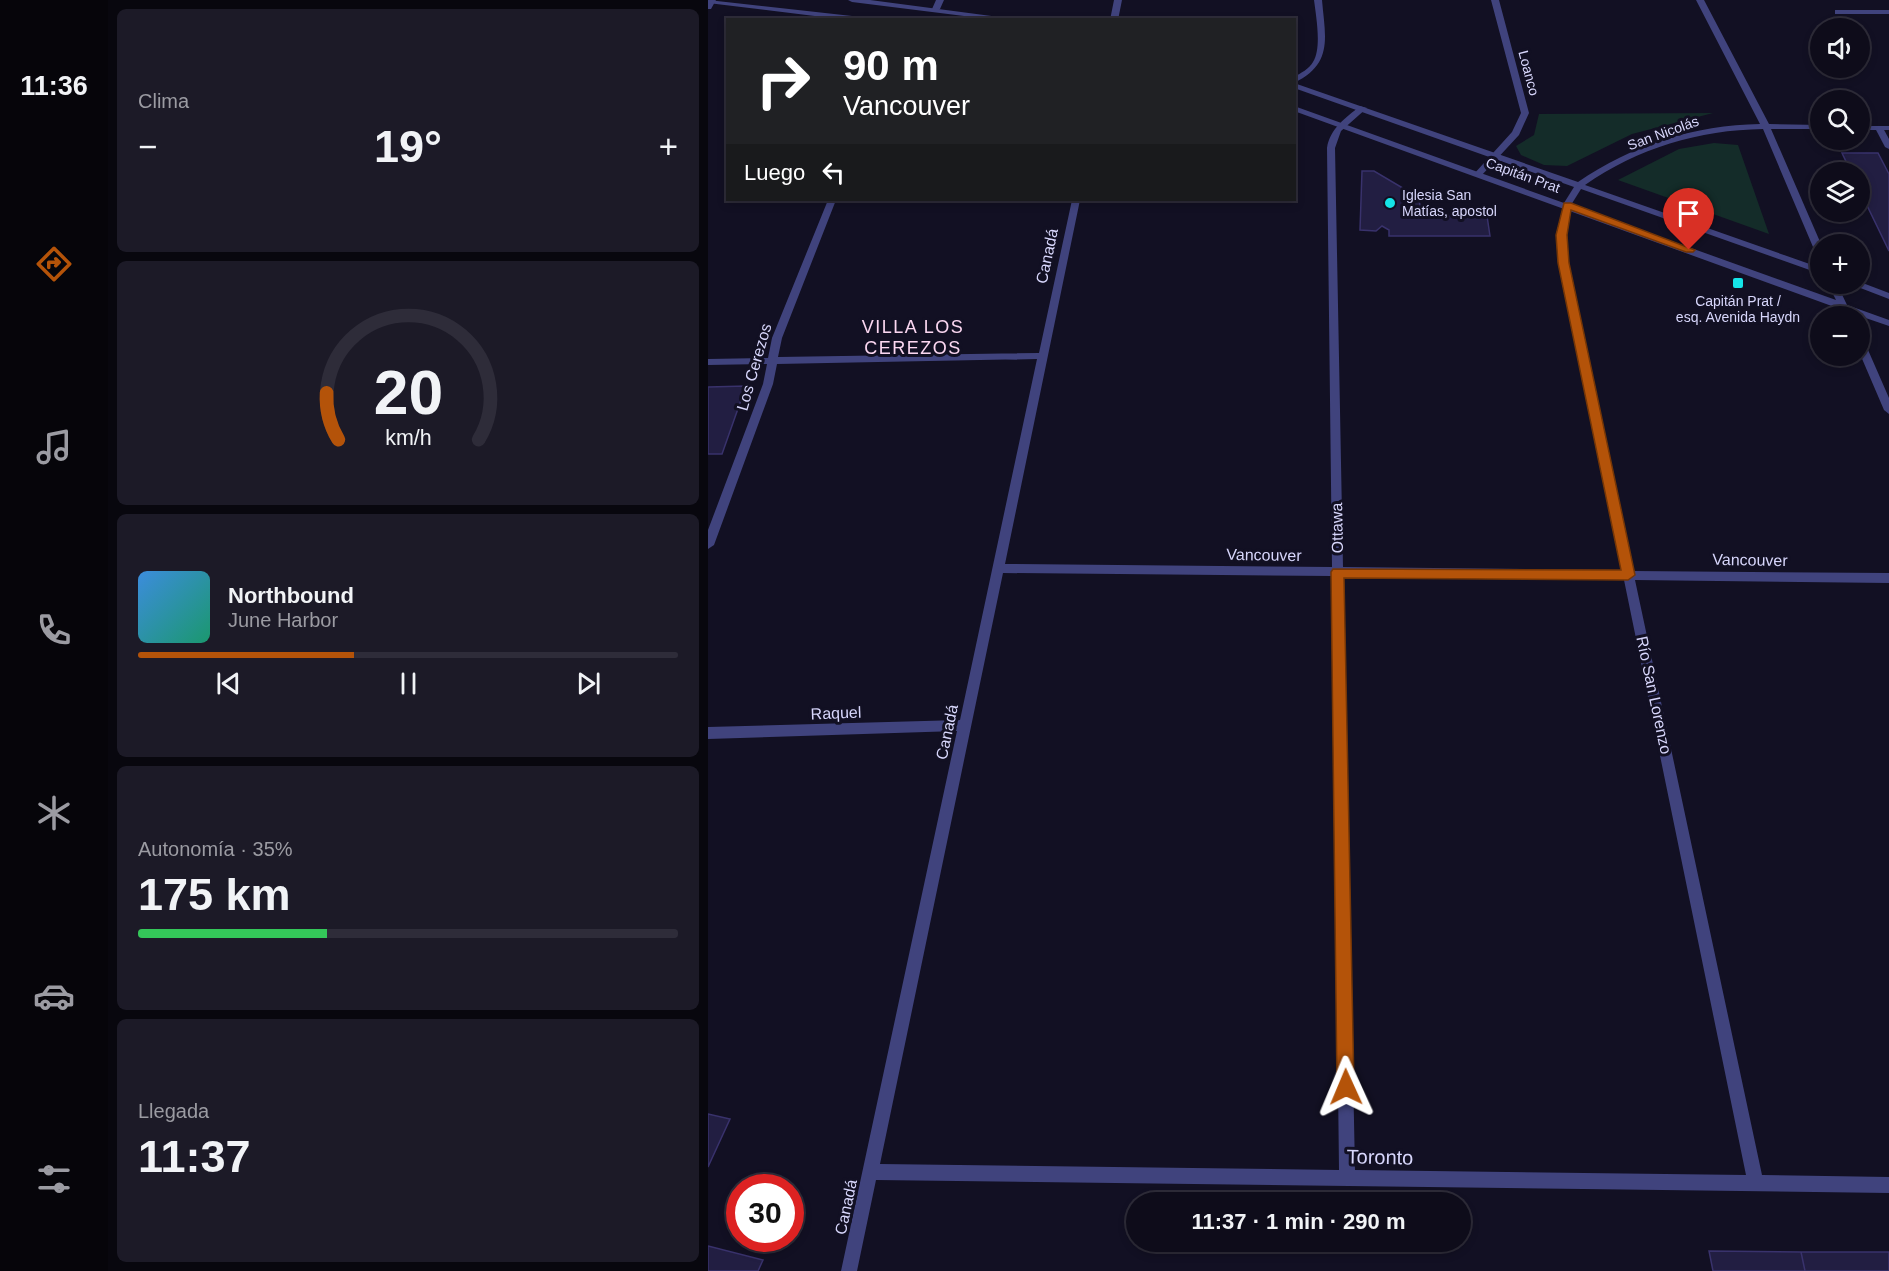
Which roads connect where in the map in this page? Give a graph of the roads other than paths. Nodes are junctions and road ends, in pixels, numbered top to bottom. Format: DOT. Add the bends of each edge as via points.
graph roads {
  1 [pos="852,0"];
  2 [pos="940,0"];
  3 [pos="1118,0"];
  4 [pos="1318,0"];
  5 [pos="1495,0"];
  6 [pos="1700,0"];
  7 [pos="710,3"];
  8 [pos="936,9"];
  9 [pos="1838,12"];
  10 [pos="1889,12"];
  11 [pos="851,18"];
  12 [pos="1002,18"];
  13 [pos="1114,18"];
  14 [pos="1296,81"];
  15 [pos="1296,84"];
  16 [pos="1363,108"];
  17 [pos="1296,109"];
  18 [pos="1344,125"];
  19 [pos="1766,127"];
  20 [pos="1810,127"];
  21 [pos="1870,128"];
  22 [pos="1879,128"];
  23 [pos="1889,128"];
  24 [pos="1889,147"];
  25 [pos="1498,155"];
  26 [pos="1479,174"];
  27 [pos="1579,185"];
  28 [pos="832,201"];
  29 [pos="1076,201"];
  30 [pos="1567,206"];
  31 [pos="1812,234"];
  32 [pos="1810,267"];
  33 [pos="1870,289"];
  34 [pos="1838,294"];
  35 [pos="1889,296"];
  36 [pos="1843,305"];
  37 [pos="1889,323"];
  38 [pos="1043,356"];
  39 [pos="773,360"];
  40 [pos="708,362"];
  41 [pos="1870,366"];
  42 [pos="1889,410"];
  43 [pos="708,545"];
  44 [pos="998,568"];
  45 [pos="1337,572"];
  46 [pos="1628,575"];
  47 [pos="1889,578"];
  48 [pos="965,725"];
  49 [pos="708,733"];
  50 [pos="870,1172"];
  51 [pos="1347,1178"];
  52 [pos="1756,1184"];
  53 [pos="1889,1185"];
  54 [pos="849,1271"];
  1 -- 8 [label="street"];
  2 -- 8 [label="street"];
  3 -- 13 [label="street"];
  4 -- 14 [label="street" via="1318,60"];
  5 -- 25 [label="street, Loanco" via="1526,113"];
  6 -- 19 [label="street"];
  7 -- 11 [label="street"];
  8 -- 12 [label="street"];
  9 -- 10 [label="street"];
  15 -- 16 [label="street, Capitán Prat"];
  16 -- 18 [label="street, Ottawa"];
  16 -- 25 [label="street, Capitán Prat"];
  17 -- 18 [label="street, Capitán Prat"];
  18 -- 26 [label="street, Capitán Prat"];
  18 -- 45 [label="street, Ottawa" via="1334,136 1331,148"];
  19 -- 20 [label="street, San Nicolás"];
  19 -- 27 [label="street, San Nicolás" via="1706,131 1684,137 1601,171"];
  19 -- 31 [label="street"];
  21 -- 22 [label="street"];
  22 -- 23 [label="street"];
  22 -- 24 [label="street"];
  25 -- 26 [label="street, Loanco"];
  25 -- 27 [label="street, Capitán Prat"];
  26 -- 30 [label="street, Capitán Prat"];
  27 -- 30 [label="street, San Nicolás"];
  27 -- 32 [label="street, Capitán Prat"];
  28 -- 39 [label="street, Los Cerezos" via="777,338"];
  29 -- 38 [label="street, Canadá"];
  30 -- 36 [label="street, Capitán Prat"];
  30 -- 46 [label="street, Río San Lorenzo" via="1563,263"];
  33 -- 35 [label="street"];
  34 -- 36 [label="street"];
  36 -- 37 [label="street, Capitán Prat"];
  38 -- 39 [label="street"];
  38 -- 44 [label="street, Canadá"];
  39 -- 40 [label="street"];
  39 -- 43 [label="street, Los Cerezos" via="768,384"];
  41 -- 42 [label="street"];
  44 -- 45 [label="street, Vancouver"];
  44 -- 48 [label="street, Canadá"];
  45 -- 46 [label="street, Vancouver"];
  45 -- 51 [label="street, Ottawa"];
  46 -- 47 [label="street, Vancouver"];
  46 -- 52 [label="street, Río San Lorenzo"];
  48 -- 49 [label="street, Raquel"];
  48 -- 50 [label="street, Canadá"];
  50 -- 51 [label="street, Toronto"];
  50 -- 54 [label="street, Canadá"];
  51 -- 52 [label="street, Toronto"];
  52 -- 53 [label="street, Toronto"];
}
